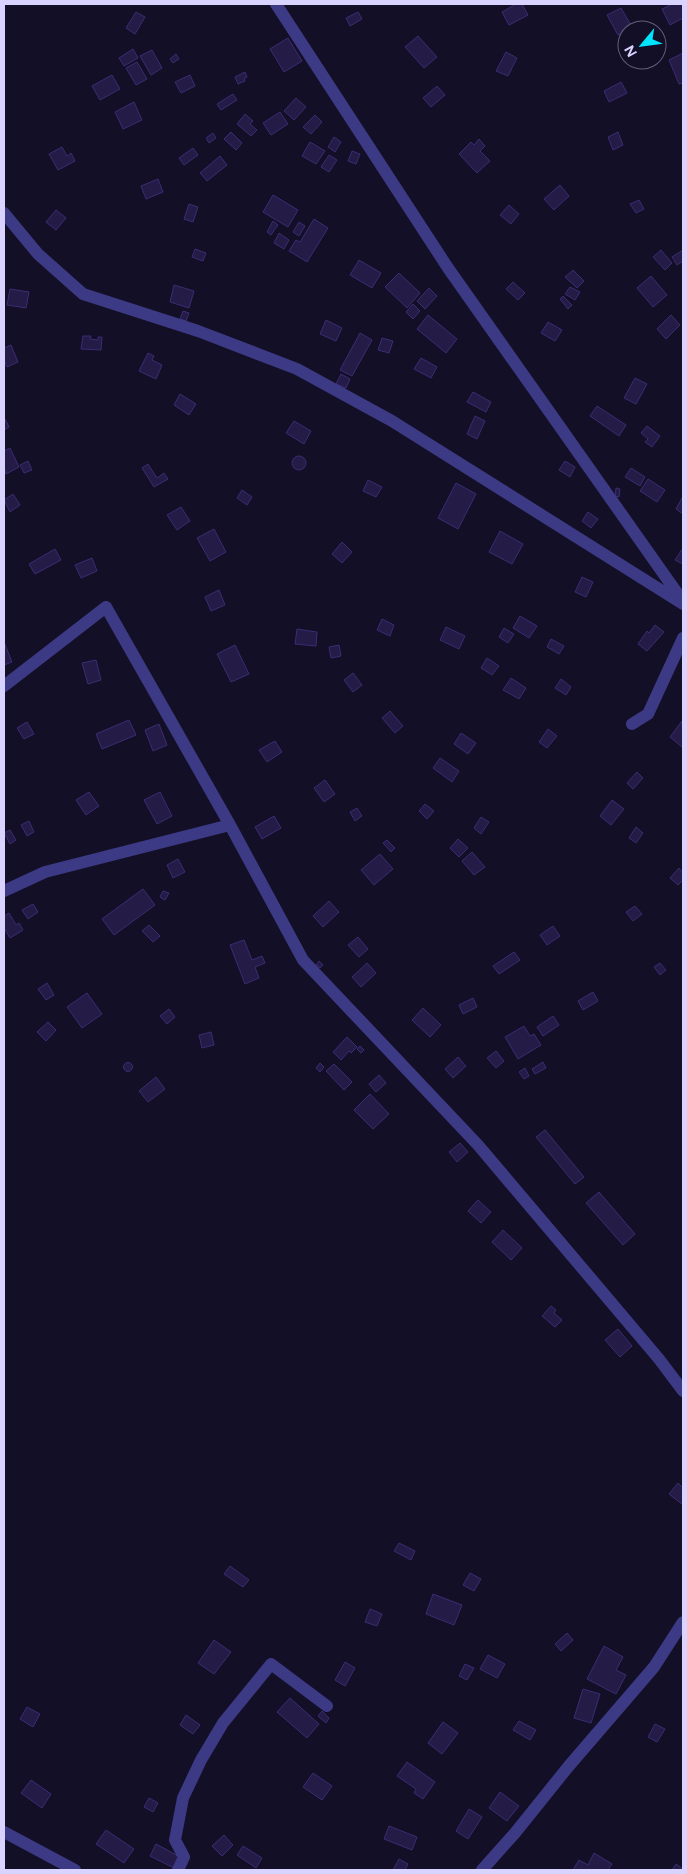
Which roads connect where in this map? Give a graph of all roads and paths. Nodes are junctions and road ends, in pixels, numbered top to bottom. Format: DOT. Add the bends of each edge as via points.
graph roads {
  1 [pos="276,4"];
  2 [pos="4,213"];
  3 [pos="683,603"];
  4 [pos="683,638"];
  5 [pos="4,686"];
  6 [pos="632,724"];
  7 [pos="230,825"];
  8 [pos="4,891"];
  9 [pos="683,1391"];
  10 [pos="683,1622"];
  11 [pos="327,1706"];
  12 [pos="4,1832"];
  13 [pos="75,1870"];
  14 [pos="178,1870"];
  15 [pos="482,1870"];
  1 -- 3 [label="street" via="448,268"];
  2 -- 3 [label="street" via="38,254 83,294 198,331 297,369 392,421"];
  4 -- 6 [label="street" via="648,714"];
  5 -- 7 [label="street" via="106,606"];
  7 -- 8 [label="street" via="45,872"];
  7 -- 9 [label="street" via="303,960 478,1145 653,1351"];
  10 -- 15 [label="street" via="654,1667"];
  11 -- 14 [label="street" via="271,1664 223,1723 183,1798 175,1840 184,1857"];
  12 -- 13 [label="street"];
}
